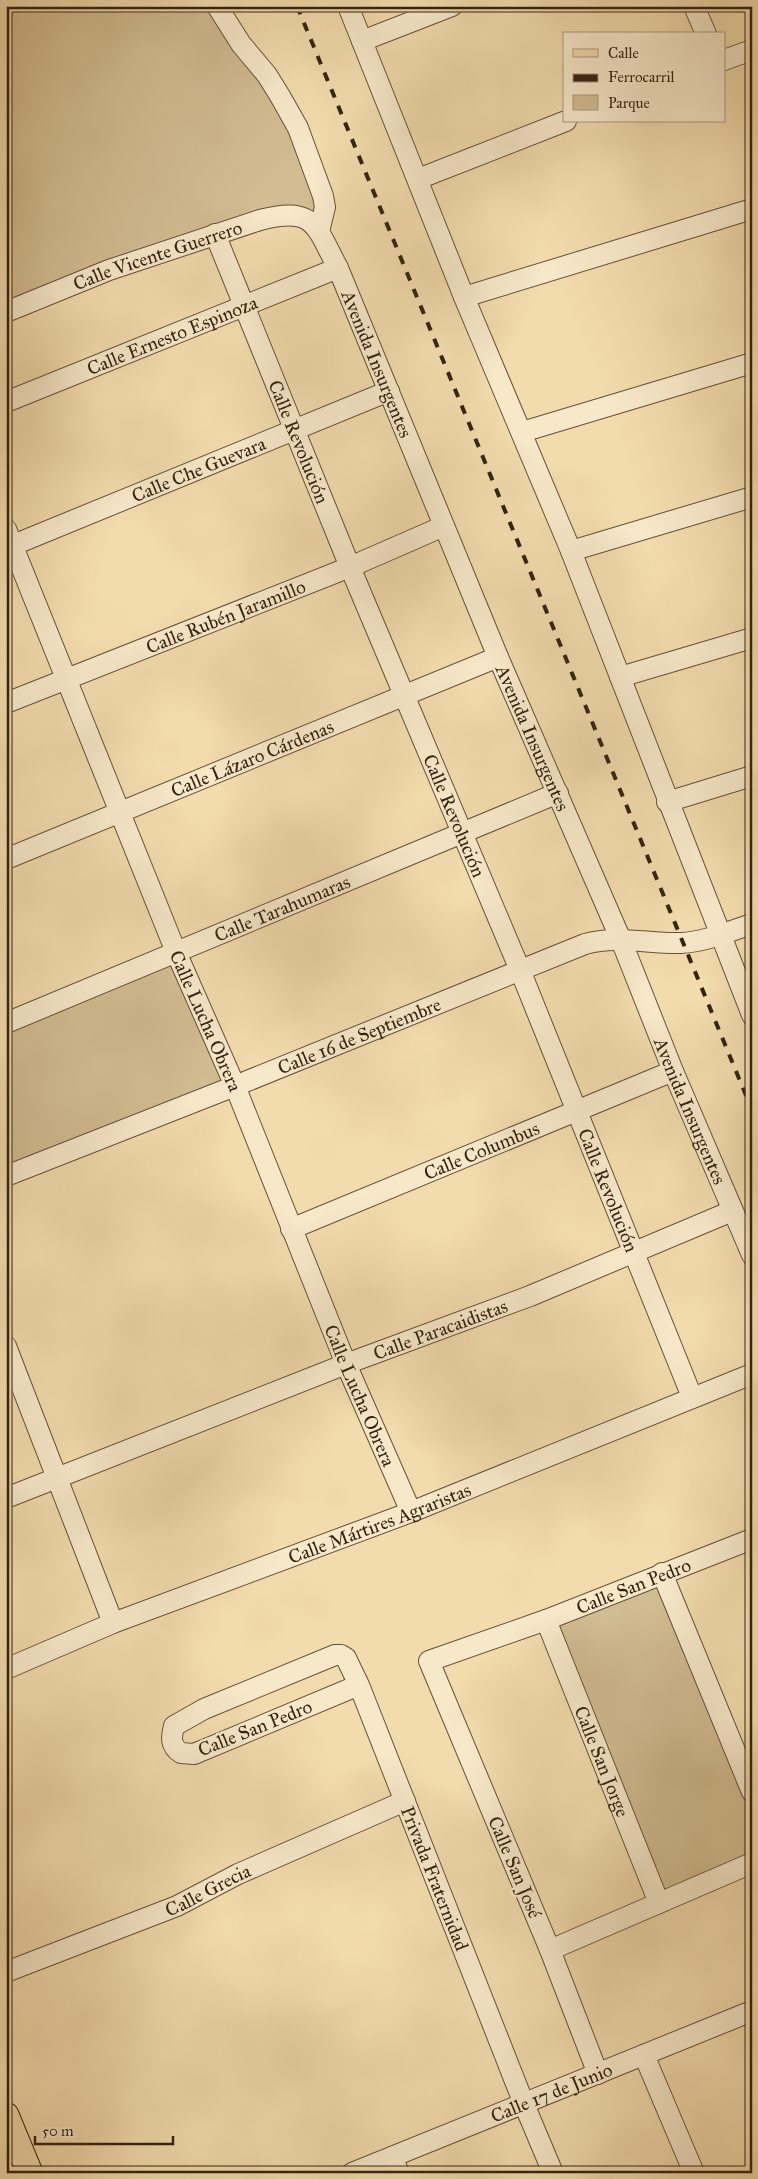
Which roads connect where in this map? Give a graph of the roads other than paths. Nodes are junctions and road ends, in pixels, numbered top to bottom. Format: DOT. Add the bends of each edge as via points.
graph roads {
  1 [pos="217,6"];
  2 [pos="348,6"];
  3 [pos="452,6"];
  4 [pos="694,6"];
  5 [pos="705,32"];
  6 [pos="362,41"];
  7 [pos="752,50"];
  8 [pos="726,59"];
  9 [pos="563,122"];
  10 [pos="418,179"];
  11 [pos="752,209"];
  12 [pos="316,227"];
  13 [pos="215,234"];
  14 [pos="338,268"];
  15 [pos="464,297"];
  16 [pos="245,305"];
  17 [pos="6,312"];
  18 [pos="752,362"];
  19 [pos="389,391"];
  20 [pos="6,402"];
  21 [pos="294,430"];
  22 [pos="522,432"];
  23 [pos="752,497"];
  24 [pos="444,526"];
  25 [pos="8,541"];
  26 [pos="571,551"];
  27 [pos="350,567"];
  28 [pos="752,638"];
  29 [pos="498,657"];
  30 [pos="620,677"];
  31 [pos="67,678"];
  32 [pos="405,695"];
  33 [pos="6,703"];
  34 [pos="752,776"];
  35 [pos="558,793"];
  36 [pos="667,802"];
  37 [pos="122,814"];
  38 [pos="464,834"];
  39 [pos="6,860"];
  40 [pos="752,924"];
  41 [pos="720,934"];
  42 [pos="621,940"];
  43 [pos="176,952"];
  44 [pos="520,970"];
  45 [pos="752,1015"];
  46 [pos="6,1023"];
  47 [pos="673,1071"];
  48 [pos="235,1086"];
  49 [pos="576,1111"];
  50 [pos="6,1176"];
  51 [pos="732,1211"];
  52 [pos="291,1229"];
  53 [pos="634,1253"];
  54 [pos="752,1255"];
  55 [pos="6,1346"];
  56 [pos="346,1364"];
  57 [pos="752,1374"];
  58 [pos="692,1398"];
  59 [pos="57,1477"];
  60 [pos="6,1498"];
  61 [pos="411,1512"];
  62 [pos="752,1539"];
  63 [pos="662,1573"];
  64 [pos="546,1620"];
  65 [pos="113,1623"];
  66 [pos="341,1655"];
  67 [pos="429,1661"];
  68 [pos="6,1669"];
  69 [pos="359,1685"];
  70 [pos="752,1792"];
  71 [pos="405,1801"];
  72 [pos="752,1863"];
  73 [pos="659,1903"];
  74 [pos="550,1950"];
  75 [pos="6,1972"];
  76 [pos="752,2011"];
  77 [pos="644,2055"];
  78 [pos="598,2074"];
  79 [pos="524,2104"];
  80 [pos="6,2115"];
  81 [pos="27,2165"];
  82 [pos="395,2165"];
  83 [pos="352,2173"];
  84 [pos="553,2173"];
  85 [pos="694,2173"];
  1 -- 12 [label="street" via="241,44 267,75 298,128 323,196 325,207"];
  2 -- 6 [label="street"];
  3 -- 6 [label="street"];
  4 -- 5 [label="street"];
  6 -- 10 [label="street"];
  7 -- 8 [label="street"];
  9 -- 10 [label="street"];
  10 -- 15 [label="street"];
  11 -- 15 [label="street"];
  12 -- 13 [label="street, Calle Vicente Guerrero" via="303,217 277,216"];
  12 -- 14 [label="street, Avenida Insurgentes"];
  13 -- 16 [label="street, Calle Revolución"];
  13 -- 17 [label="street, Calle Vicente Guerrero" via="109,270"];
  14 -- 16 [label="street, Calle Ernesto Espinoza"];
  14 -- 19 [label="street, Avenida Insurgentes"];
  15 -- 22 [label="street"];
  16 -- 20 [label="street, Calle Ernesto Espinoza"];
  16 -- 21 [label="street, Calle Revolución"];
  18 -- 22 [label="street"];
  19 -- 21 [label="street, Calle Che Guevara"];
  19 -- 24 [label="street, Avenida Insurgentes"];
  21 -- 25 [label="street, Calle Che Guevara"];
  21 -- 27 [label="street, Calle Revolución"];
  22 -- 26 [label="street"];
  23 -- 26 [label="street"];
  24 -- 27 [label="street, Calle Rubén Jaramillo"];
  24 -- 29 [label="street, Avenida Insurgentes"];
  25 -- 31 [label="street, Calle Lucha Obrera"];
  26 -- 30 [label="street"];
  27 -- 31 [label="street, Calle Rubén Jaramillo"];
  27 -- 32 [label="street, Calle Revolución"];
  28 -- 30 [label="street"];
  29 -- 32 [label="street, Calle Lázaro Cárdenas"];
  29 -- 35 [label="street, Avenida Insurgentes"];
  30 -- 36 [label="street"];
  31 -- 33 [label="street, Calle Rubén Jaramillo"];
  31 -- 37 [label="street, Calle Lucha Obrera"];
  32 -- 37 [label="street, Calle Lázaro Cárdenas"];
  32 -- 38 [label="street, Calle Revolución"];
  34 -- 36 [label="street"];
  35 -- 38 [label="street, Calle Tarahumaras"];
  35 -- 42 [label="street, Avenida Insurgentes"];
  36 -- 41 [label="street"];
  37 -- 39 [label="street, Calle Lázaro Cárdenas"];
  37 -- 43 [label="street, Calle Lucha Obrera"];
  38 -- 43 [label="street, Calle Tarahumaras"];
  38 -- 44 [label="street, Calle Revolución"];
  40 -- 41 [label="street, Calle 16 de Septiembre"];
  41 -- 42 [label="street, Calle 16 de Septiembre" via="683,943"];
  41 -- 45 [label="street"];
  42 -- 44 [label="street, Calle 16 de Septiembre" via="595,941"];
  42 -- 47 [label="street, Avenida Insurgentes"];
  43 -- 46 [label="street, Calle Tarahumaras"];
  43 -- 48 [label="street, Calle Lucha Obrera"];
  44 -- 48 [label="street, Calle 16 de Septiembre"];
  44 -- 49 [label="street, Calle Revolución"];
  47 -- 49 [label="street, Calle Columbus"];
  47 -- 51 [label="street, Avenida Insurgentes"];
  48 -- 50 [label="street, Calle 16 de Septiembre"];
  48 -- 52 [label="street, Calle Lucha Obrera"];
  49 -- 52 [label="street, Calle Columbus"];
  49 -- 53 [label="street, Calle Revolución"];
  51 -- 53 [label="street, Calle Paracaidistas"];
  51 -- 54 [label="street, Avenida Insurgentes"];
  52 -- 56 [label="street, Calle Lucha Obrera"];
  53 -- 56 [label="street, Calle Paracaidistas" via="530,1296"];
  53 -- 58 [label="street, Calle Revolución"];
  55 -- 59 [label="street"];
  56 -- 59 [label="street, Calle Paracaidistas"];
  56 -- 61 [label="street, Calle Lucha Obrera"];
  57 -- 58 [label="street, Calle Mártires Agraristas"];
  58 -- 61 [label="street, Calle Mártires Agraristas"];
  59 -- 60 [label="street, Calle Paracaidistas"];
  59 -- 65 [label="street"];
  61 -- 65 [label="street, Calle Mártires Agraristas"];
  62 -- 63 [label="street, Calle San Pedro"];
  63 -- 64 [label="street, Calle San Pedro"];
  63 -- 70 [label="street"];
  64 -- 67 [label="street, Calle San Pedro"];
  64 -- 73 [label="street, Calle San Jorge"];
  65 -- 68 [label="street, Calle Mártires Agraristas"];
  66 -- 69 [label="street, Privada Fraternidad" via="349,1662"];
  66 -- 69 [label="street, Calle San Pedro" via="204,1709 174,1726 172,1743 181,1753 194,1754"];
  67 -- 74 [label="street, Calle San José"];
  69 -- 71 [label="street, Privada Fraternidad"];
  71 -- 75 [label="street, Calle Grecia" via="238,1874 177,1906"];
  71 -- 79 [label="street, Privada Fraternidad"];
  72 -- 73 [label="street"];
  73 -- 74 [label="street"];
  74 -- 78 [label="street, Calle San José"];
  76 -- 77 [label="street, Calle 17 de Junio"];
  77 -- 78 [label="street, Calle 17 de Junio"];
  77 -- 85 [label="street"];
  78 -- 79 [label="street, Calle 17 de Junio"];
  79 -- 82 [label="street, Calle 17 de Junio"];
  79 -- 84 [label="street, Privada Fraternidad"];
  80 -- 81 [label="main road"];
  82 -- 83 [label="street, Calle 17 de Junio"];
}
